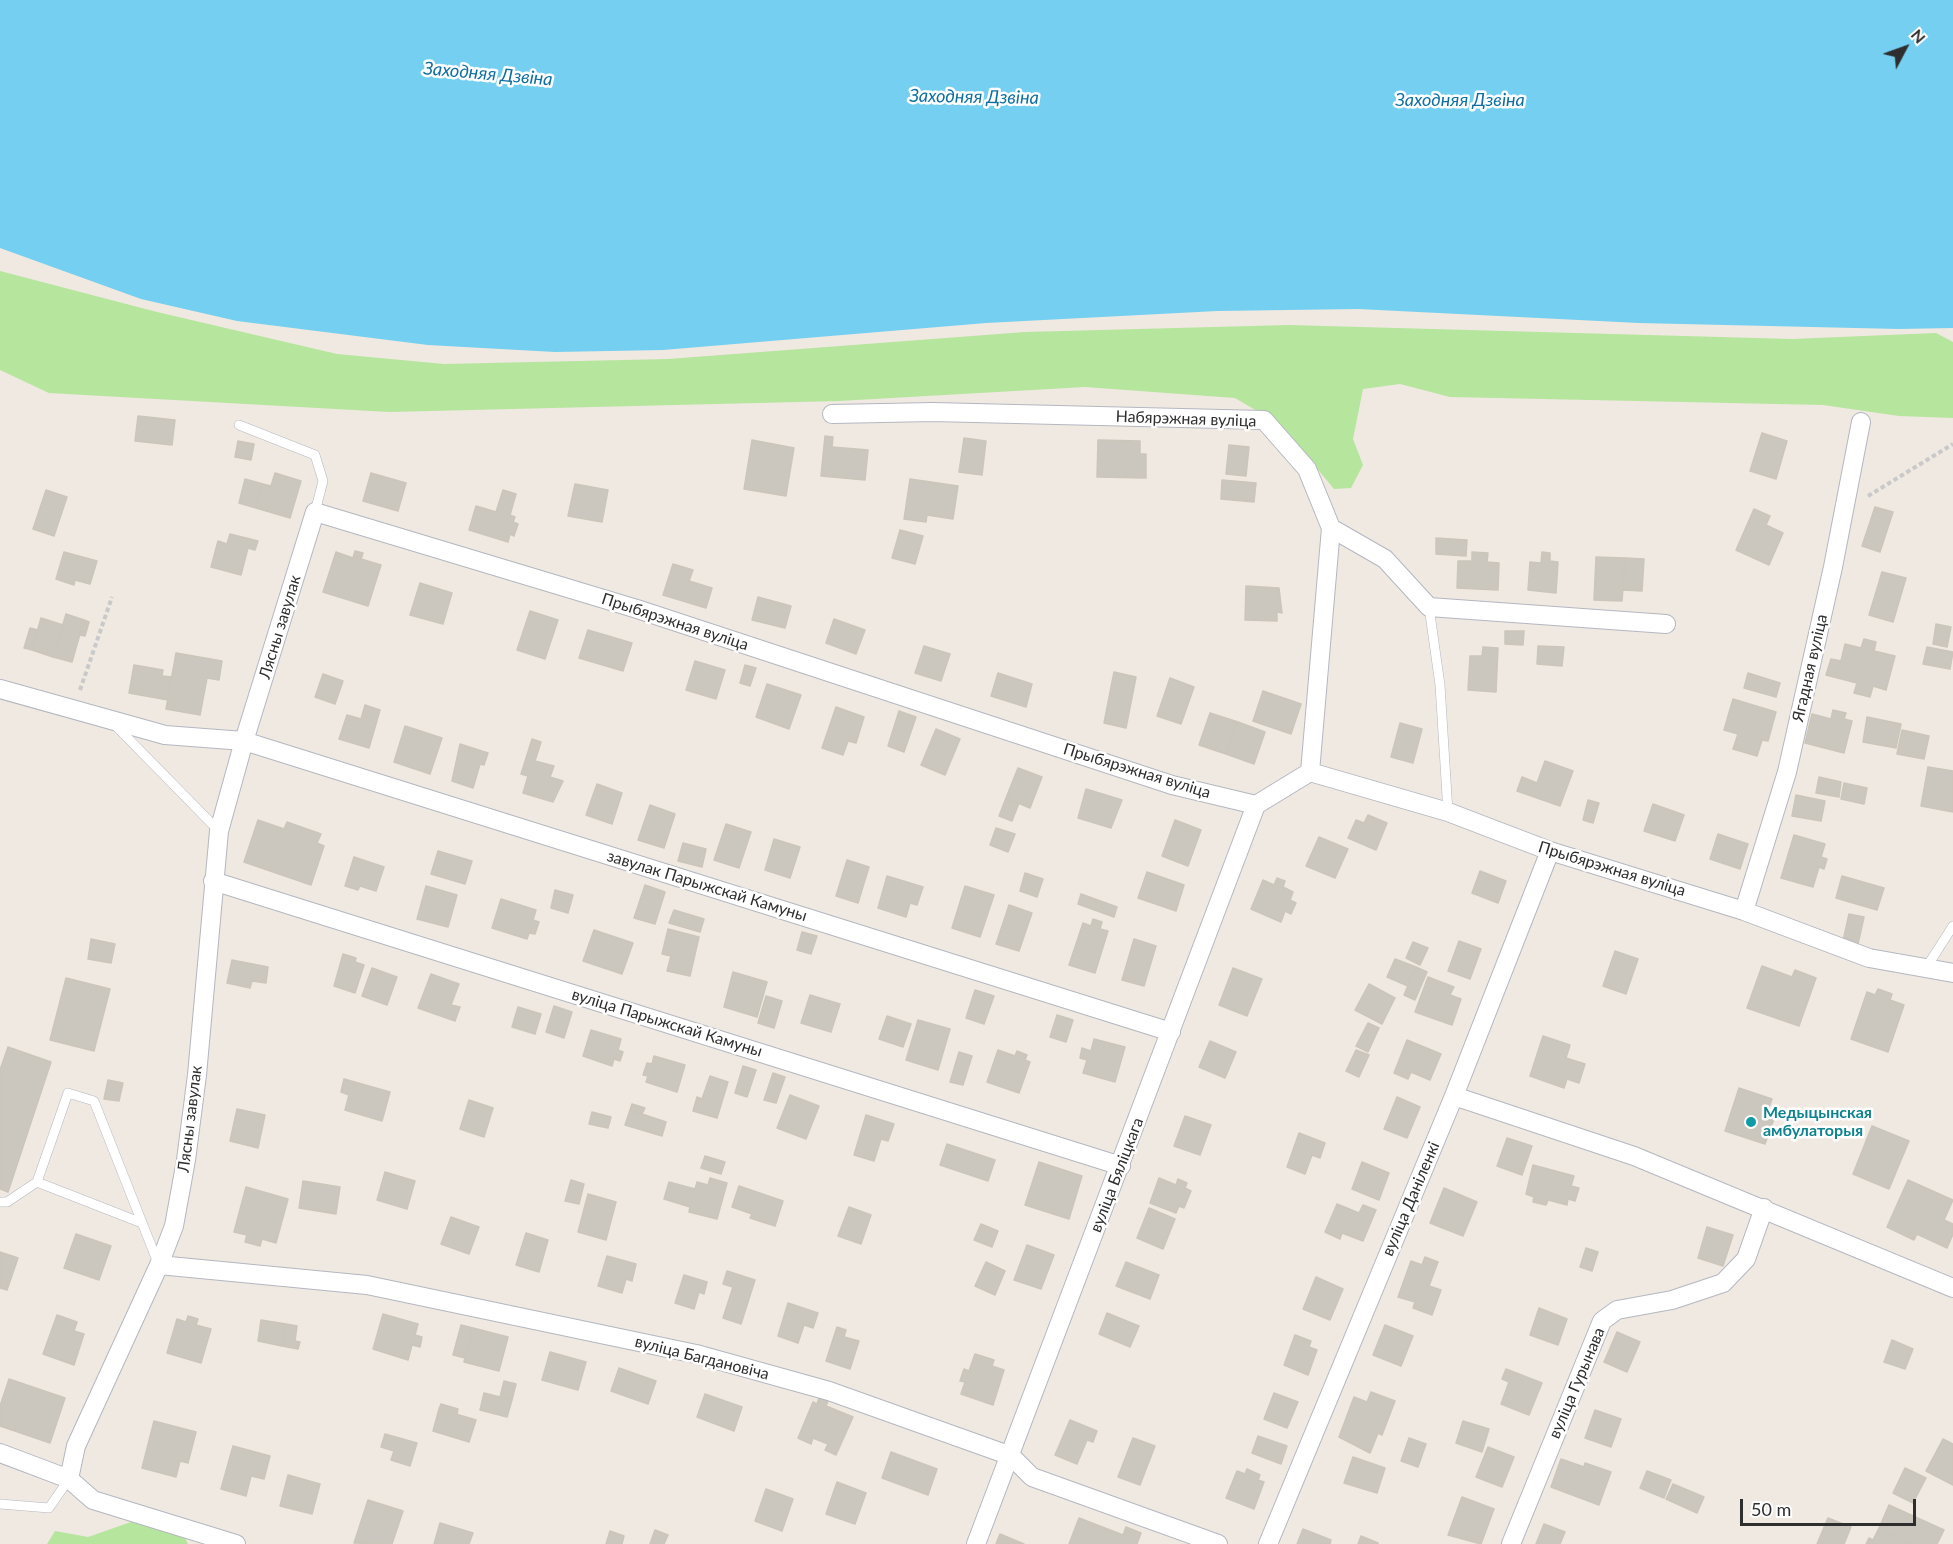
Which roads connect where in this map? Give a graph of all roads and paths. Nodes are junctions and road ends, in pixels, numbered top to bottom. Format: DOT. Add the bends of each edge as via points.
graph roads {
  1 [pos="832,414"];
  2 [pos="1861,422"];
  3 [pos="239,425"];
  4 [pos="1953,444"];
  5 [pos="1844,510"];
  6 [pos="315,512"];
  7 [pos="1331,528"];
  8 [pos="112,597"];
  9 [pos="1430,606"];
  10 [pos="1666,624"];
  11 [pos="0,689"];
  12 [pos="74,711"];
  13 [pos="110,720"];
  14 [pos="244,741"];
  15 [pos="1310,772"];
  16 [pos="1256,805"];
  17 [pos="1448,812"];
  18 [pos="219,831"];
  19 [pos="1550,851"];
  20 [pos="213,881"];
  21 [pos="1744,911"];
  22 [pos="1953,926"];
  23 [pos="1926,968"];
  24 [pos="1953,973"];
  25 [pos="1171,1032"];
  26 [pos="1454,1096"];
  27 [pos="1121,1166"];
  28 [pos="37,1182"];
  29 [pos="0,1202"];
  30 [pos="1764,1208"];
  31 [pos="142,1223"];
  32 [pos="159,1266"];
  33 [pos="1953,1288"];
  34 [pos="0,1453"];
  35 [pos="1011,1456"];
  36 [pos="69,1479"];
  37 [pos="0,1504"];
  38 [pos="236,1544"];
  39 [pos="976,1544"];
  40 [pos="1218,1544"];
  41 [pos="1268,1544"];
  42 [pos="1510,1544"];
  1 -- 7 [label="street, Набярэжная вуліца" via="933,412 1264,420 1306,469"];
  2 -- 5 [label="street, Ягадная вуліца"];
  3 -- 6 [label="lane" via="315,455 323,482"];
  4 -- 5 [label="path"];
  5 -- 21 [label="street, Ягадная вуліца" via="1788,772"];
  6 -- 14 [label="street, Лясны завулак"];
  6 -- 16 [label="street, Прыбярэжная вуліца" via="637,609 1172,785"];
  7 -- 9 [label="street" via="1385,559"];
  7 -- 15 [label="street"];
  8 -- 12 [label="path"];
  9 -- 10 [label="street"];
  9 -- 17 [label="lane" via="1440,685"];
  11 -- 12 [label="street"];
  12 -- 13 [label="street"];
  13 -- 14 [label="street" via="165,735"];
  13 -- 18 [label="lane"];
  14 -- 18 [label="street, Лясны завулак"];
  14 -- 25 [label="street, завулак Парыжскай Камуны"];
  15 -- 16 [label="street"];
  15 -- 17 [label="street, Прыбярэжная вуліца"];
  16 -- 25 [label="street, вуліца Бяліцкага"];
  17 -- 19 [label="street, Прыбярэжная вуліца"];
  18 -- 20 [label="street, Лясны завулак"];
  19 -- 21 [label="street, Прыбярэжная вуліца"];
  19 -- 26 [label="street, вуліца Даніленкі"];
  20 -- 27 [label="street, вуліца Парыжскай Камуны"];
  20 -- 32 [label="street, Лясны завулак" via="186,1161 174,1226"];
  21 -- 23 [label="street, Прыбярэжная вуліца" via="1869,958"];
  22 -- 23 [label="lane"];
  23 -- 24 [label="street, Прыбярэжная вуліца"];
  25 -- 27 [label="street, вуліца Бяліцкага"];
  26 -- 30 [label="street" via="1634,1155"];
  26 -- 41 [label="street, вуліца Даніленкі"];
  27 -- 35 [label="street, вуліца Бяліцкага"];
  28 -- 29 [label="lane" via="7,1202"];
  28 -- 31 [label="lane"];
  28 -- 31 [label="lane" via="68,1093 94,1101"];
  30 -- 33 [label="street"];
  30 -- 42 [label="street, вуліца Гурынава" via="1746,1259 1723,1283 1672,1300 1617,1310 1602,1321"];
  31 -- 32 [label="lane"];
  32 -- 35 [label="street, вуліца Багдановіча" via="367,1285 696,1354 829,1391"];
  32 -- 36 [label="street, Лясны завулак" via="76,1446"];
  34 -- 36 [label="street"];
  35 -- 39 [label="street, вуліца Бяліцкага"];
  35 -- 40 [label="street, вуліца Багдановіча" via="1032,1477"];
  36 -- 37 [label="lane" via="49,1509"];
  36 -- 38 [label="street" via="93,1500"];
}
